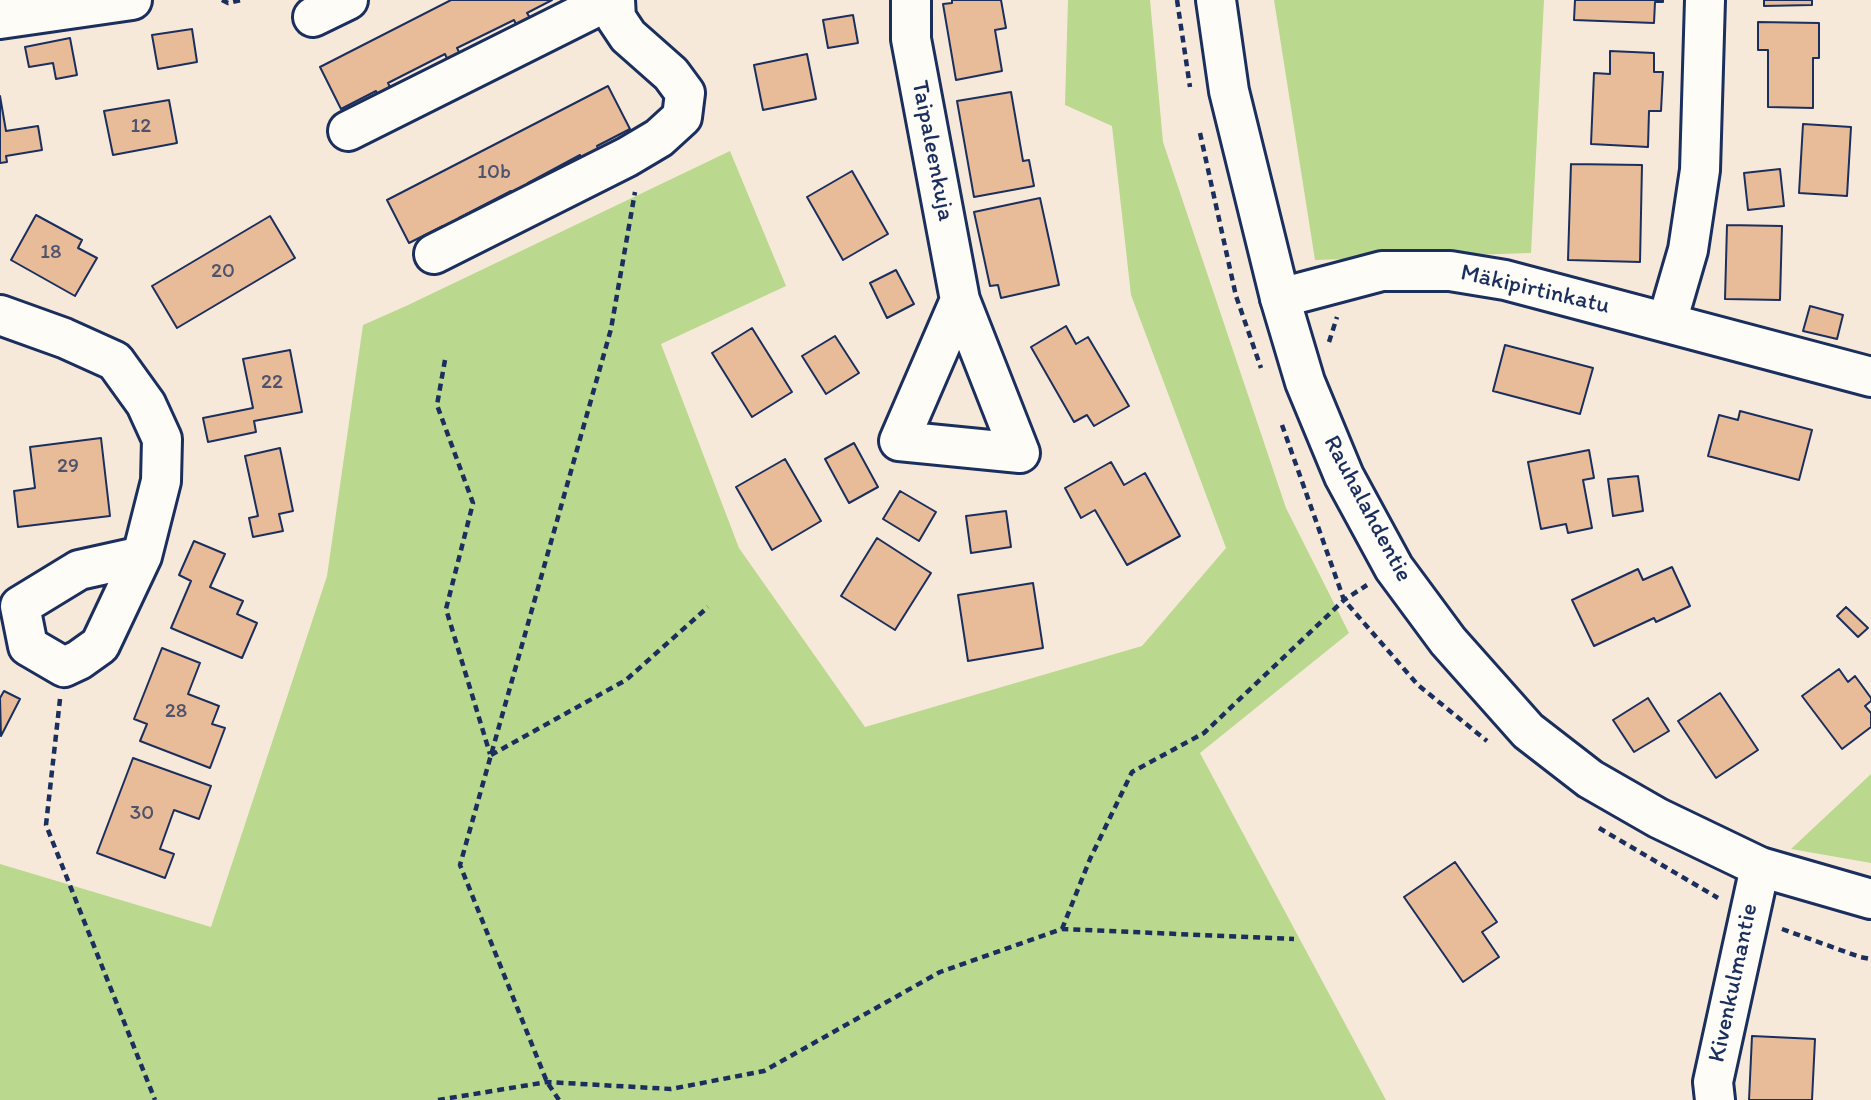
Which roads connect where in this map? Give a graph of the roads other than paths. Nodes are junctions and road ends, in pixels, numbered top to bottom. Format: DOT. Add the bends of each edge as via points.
graph roads {
  1 [pos="132,0"];
  2 [pos="348,0"];
  3 [pos="610,0"];
  4 [pos="615,0"];
  5 [pos="911,0"];
  6 [pos="1216,0"];
  7 [pos="1704,0"];
  8 [pos="313,17"];
  9 [pos="0,19"];
  10 [pos="348,131"];
  11 [pos="434,254"];
  12 [pos="1280,299"];
  13 [pos="960,300"];
  14 [pos="0,315"];
  15 [pos="1667,322"];
  16 [pos="1871,377"];
  17 [pos="142,556"];
  18 [pos="1760,867"];
  19 [pos="1871,899"];
  20 [pos="1716,1100"];
  1 -- 9 [label="street"];
  2 -- 8 [label="street"];
  3 -- 10 [label="street"];
  4 -- 11 [label="street" via="616,18 628,36 671,74 685,93 682,117 643,149"];
  5 -- 13 [label="street, Taipaleenkuja" via="911,39"];
  6 -- 12 [label="street, Rauhalahdentie" via="1229,91"];
  7 -- 15 [label="street" via="1700,170 1688,250"];
  12 -- 15 [label="street, Mäkipirtinkatu" via="1382,271 1450,271 1505,280"];
  12 -- 18 [label="street, Rauhalahdentie" via="1305,382 1344,476 1394,568 1448,641 1528,731 1590,779"];
  14 -- 17 [label="street" via="116,361 146,404 162,439 161,481"];
  15 -- 16 [label="street, Mäkipirtinkatu"];
  17 -- 17 [label="street" via="100,645 64,667 28,646 20,606 79,570"];
  18 -- 19 [label="street, Rauhalahdentie"];
  18 -- 20 [label="street, Kivenkulmantie" via="1713,1082"];
}
